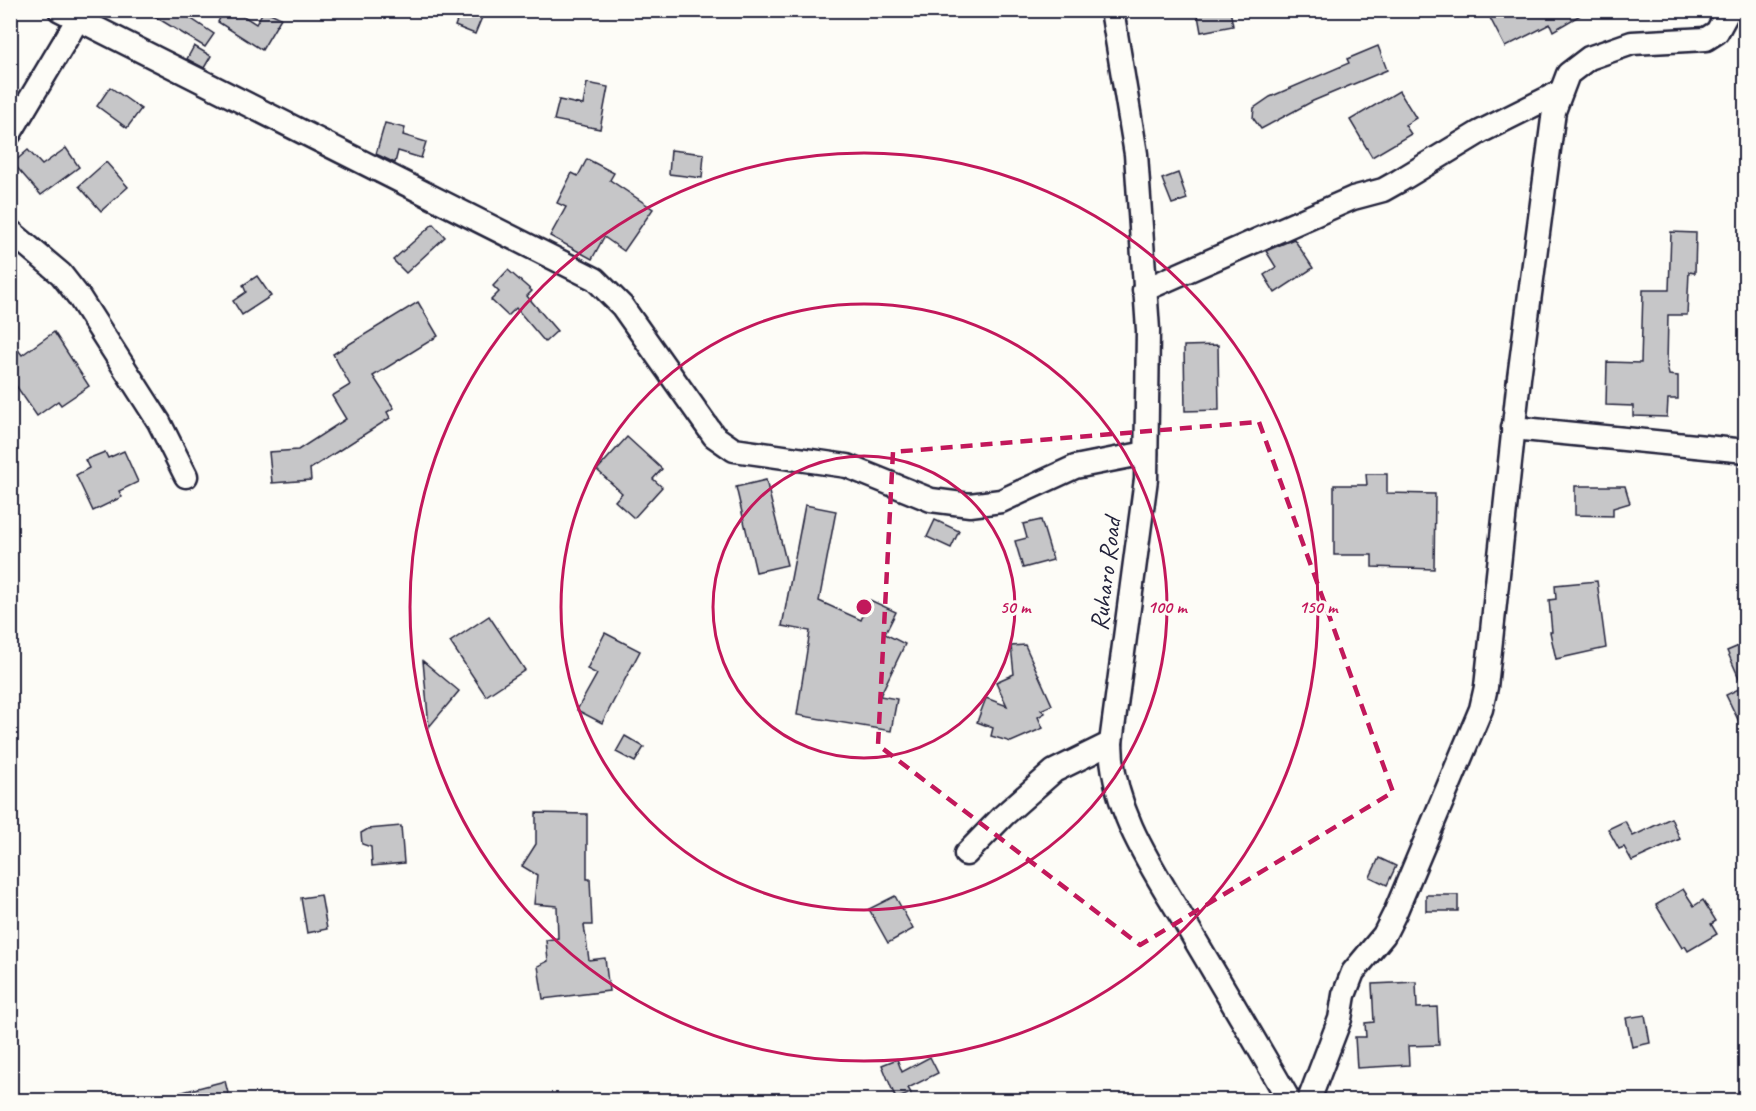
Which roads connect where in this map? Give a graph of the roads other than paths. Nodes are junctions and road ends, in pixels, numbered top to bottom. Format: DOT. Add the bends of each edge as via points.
graph roads {
  1 [pos="1112,10"];
  2 [pos="1729,10"];
  3 [pos="69,15"];
  4 [pos="1560,92"];
  5 [pos="10,133"];
  6 [pos="10,231"];
  7 [pos="1144,290"];
  8 [pos="1513,428"];
  9 [pos="1746,451"];
  10 [pos="1146,453"];
  11 [pos="186,476"];
  12 [pos="1111,743"];
  13 [pos="966,854"];
  14 [pos="1290,1101"];
  15 [pos="1309,1101"];
  1 -- 7 [label="street, Ruharo Road" via="1136,154"];
  2 -- 4 [label="street" via="1717,32 1706,39 1632,43 1589,58 1568,74"];
  3 -- 5 [label="street"];
  3 -- 10 [label="street" via="595,279 622,306 714,436 734,450 847,466 931,500 970,505 1001,501 1074,467"];
  4 -- 7 [label="street" via="1480,132 1383,189 1353,198"];
  4 -- 8 [label="street" via="1554,111"];
  6 -- 11 [label="street" via="60,274 79,297 159,422"];
  7 -- 10 [label="street, Ruharo Road" via="1148,330"];
  8 -- 9 [label="street"];
  8 -- 15 [label="street" via="1484,699 1395,913 1384,935 1353,972"];
  10 -- 12 [label="street, Ruharo Road" via="1146,479"];
  12 -- 13 [label="street" via="1054,771"];
  12 -- 14 [label="street, Ruharo Road" via="1117,793 1137,840"];
}
